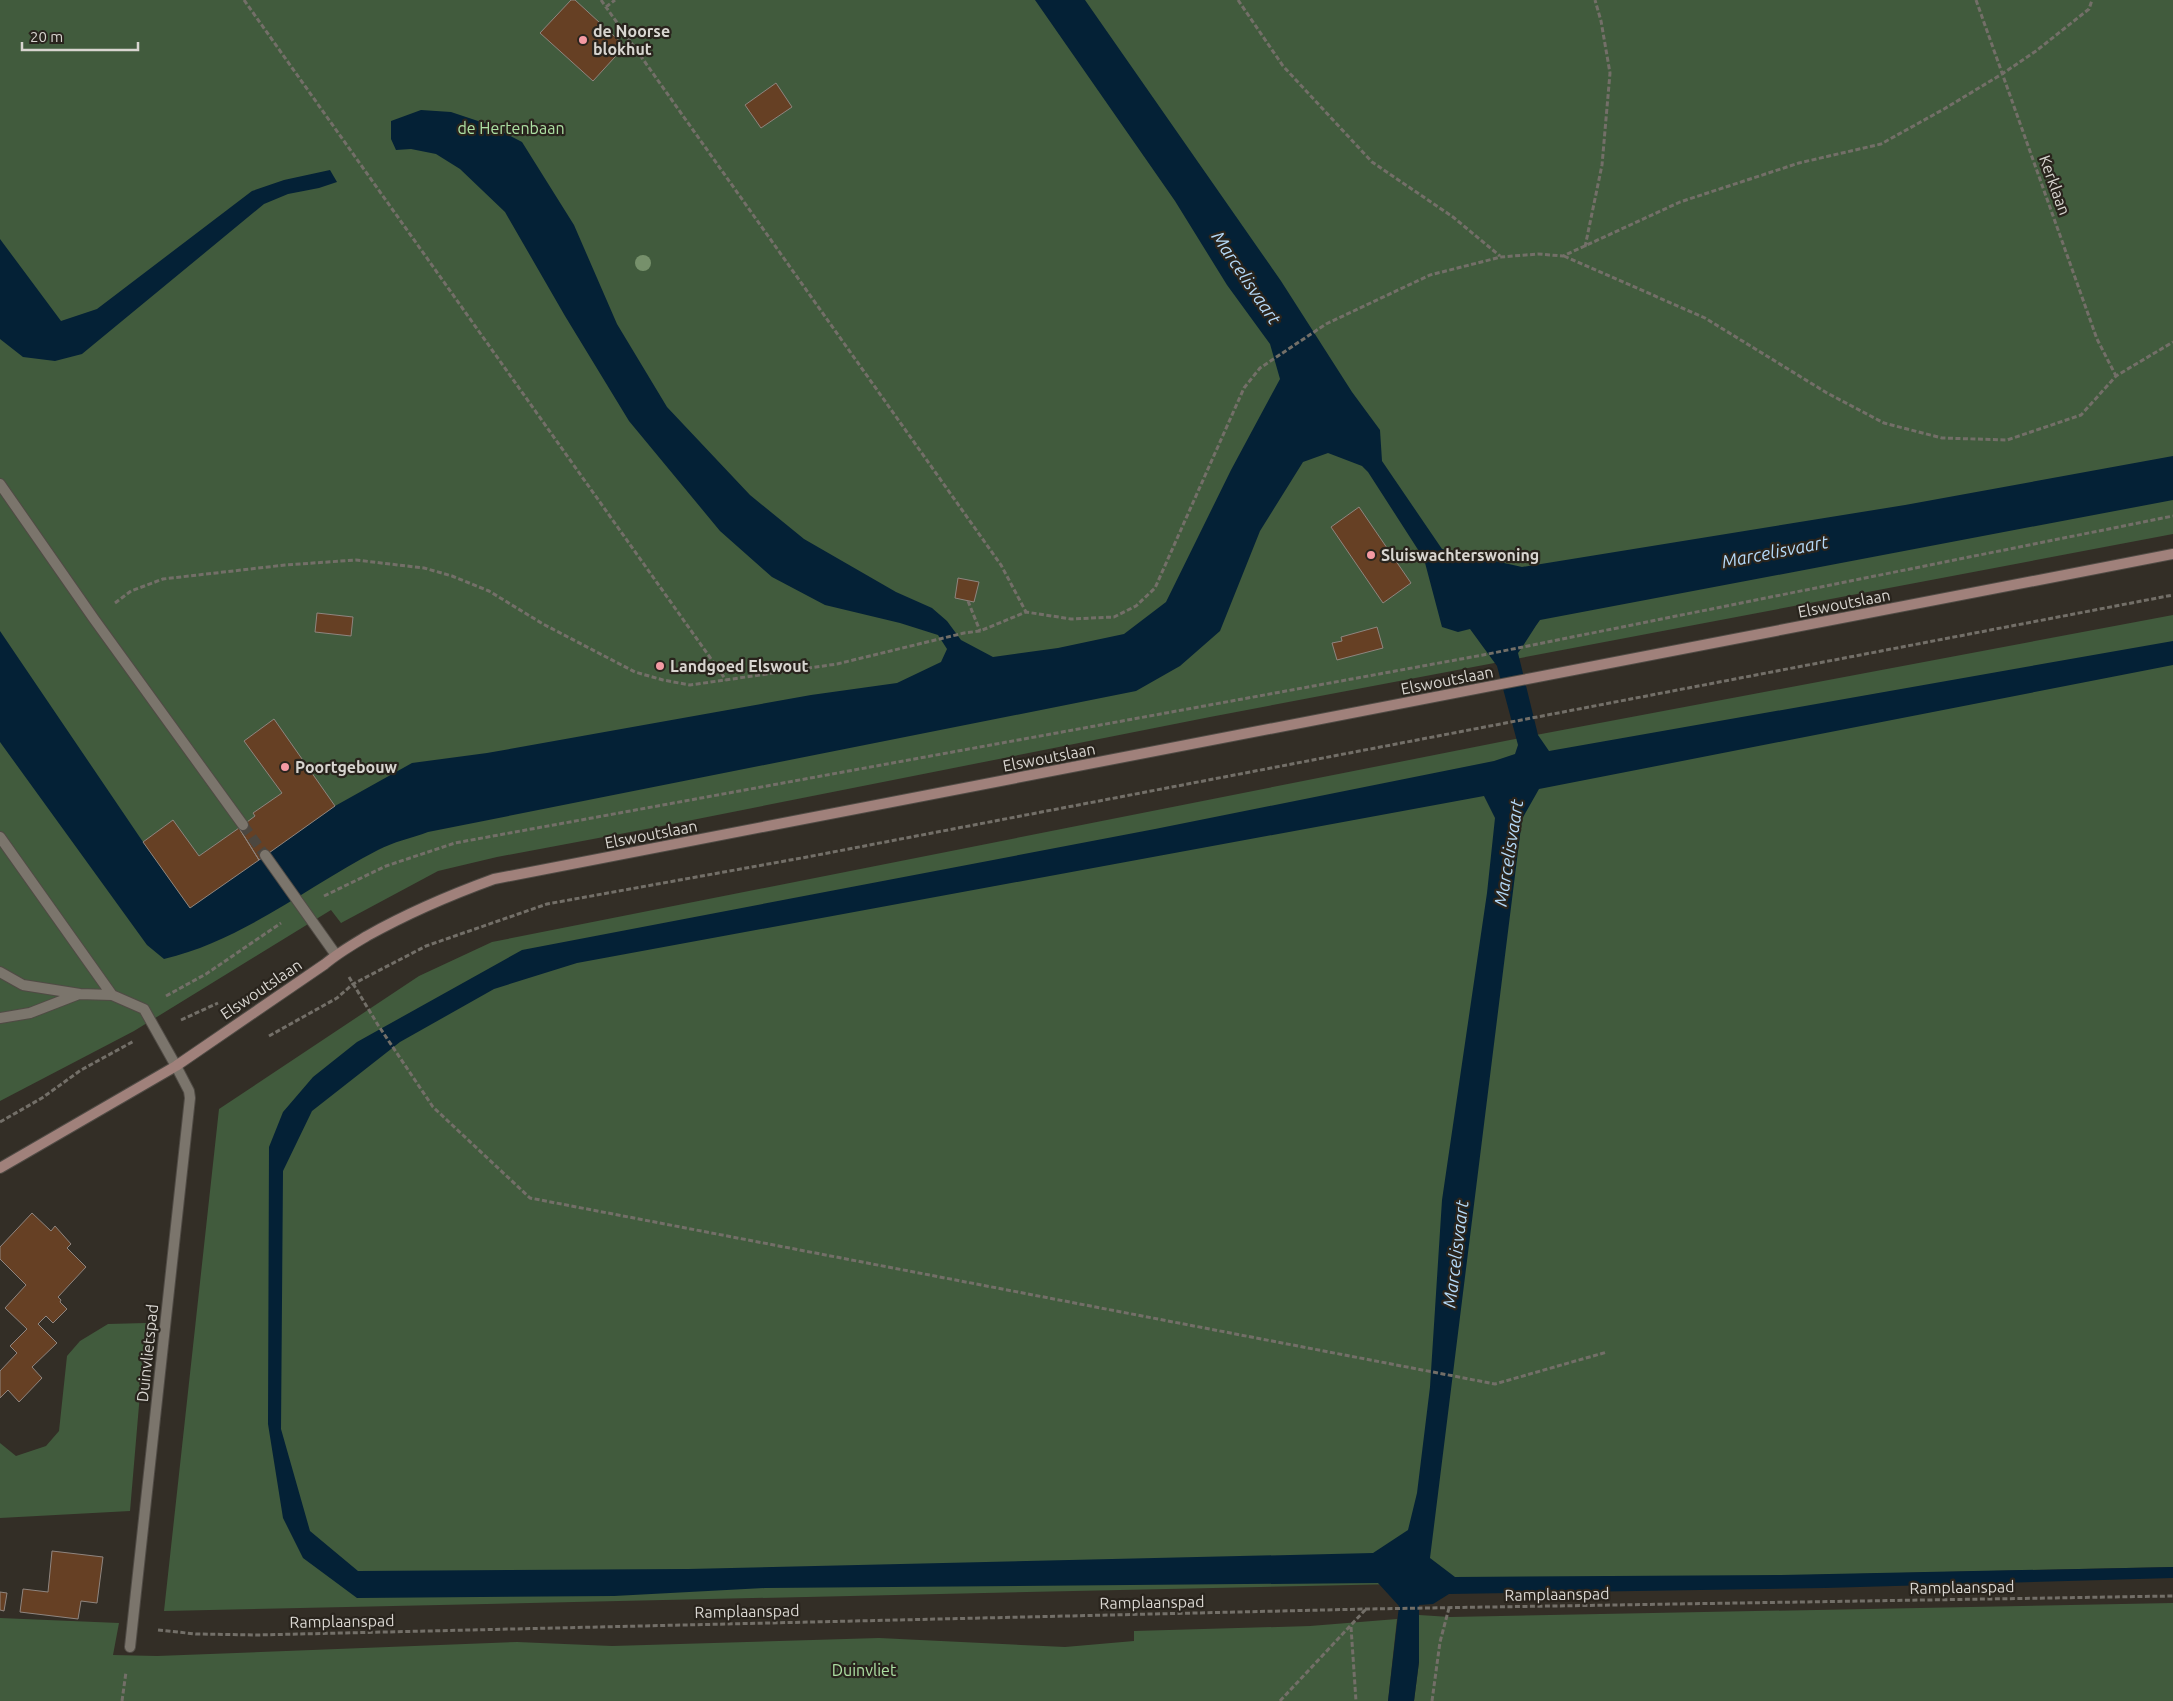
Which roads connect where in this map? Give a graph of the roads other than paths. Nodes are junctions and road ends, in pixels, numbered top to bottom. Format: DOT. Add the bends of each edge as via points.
graph roads {
  1 [pos="0,484"];
  2 [pos="2173,554"];
  3 [pos="243,825"];
  4 [pos="0,837"];
  5 [pos="265,855"];
  6 [pos="336,955"];
  7 [pos="0,972"];
  8 [pos="80,994"];
  9 [pos="112,995"];
  10 [pos="0,1018"];
  11 [pos="176,1066"];
  12 [pos="0,1168"];
  13 [pos="130,1647"];
  1 -- 3 [label="street"];
  2 -- 6 [label="street, Elswoutslaan" via="494,879 441,898"];
  4 -- 9 [label="street"];
  5 -- 6 [label="street"];
  6 -- 11 [label="street, Elswoutslaan"];
  7 -- 8 [label="street" via="23,985"];
  8 -- 9 [label="street"];
  8 -- 10 [label="street" via="30,1013"];
  9 -- 11 [label="street, Duinvlietspad" via="144,1009"];
  11 -- 12 [label="street, Elswoutslaan"];
  11 -- 13 [label="street, Duinvlietspad" via="190,1098"];
}
